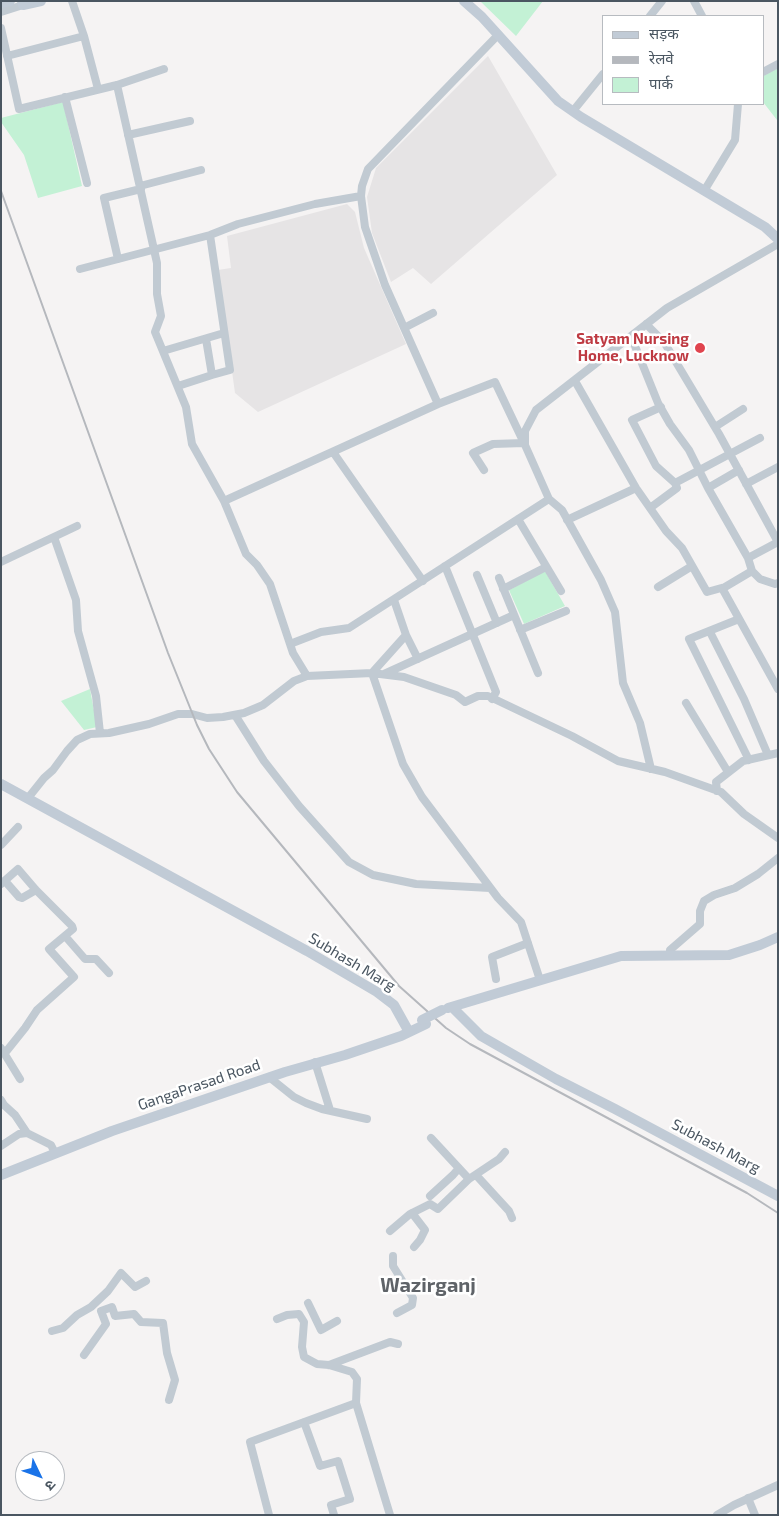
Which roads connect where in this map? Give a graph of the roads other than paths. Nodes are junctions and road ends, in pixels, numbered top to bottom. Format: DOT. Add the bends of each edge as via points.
graph roads {
  1 [pos="10,1"];
  2 [pos="41,1"];
  3 [pos="72,1"];
  4 [pos="464,1"];
  5 [pos="662,1"];
  6 [pos="694,1"];
  7 [pos="1,3"];
  8 [pos="22,3"];
  9 [pos="1,12"];
  10 [pos="651,15"];
  11 [pos="701,15"];
  12 [pos="1,28"];
  13 [pos="498,35"];
  14 [pos="84,36"];
  15 [pos="7,56"];
  16 [pos="778,64"];
  17 [pos="164,69"];
  18 [pos="764,71"];
  19 [pos="602,75"];
  20 [pos="117,85"];
  21 [pos="98,89"];
  22 [pos="65,97"];
  23 [pos="738,105"];
  24 [pos="573,111"];
  25 [pos="190,121"];
  26 [pos="128,135"];
  27 [pos="201,170"];
  28 [pos="88,183"];
  29 [pos="141,187"];
  30 [pos="704,190"];
  31 [pos="361,196"];
  32 [pos="210,235"];
  33 [pos="778,239"];
  34 [pos="778,244"];
  35 [pos="154,250"];
  36 [pos="118,259"];
  37 [pos="80,269"];
  38 [pos="434,313"];
  39 [pos="646,324"];
  40 [pos="404,328"];
  41 [pos="224,333"];
  42 [pos="632,336"];
  43 [pos="206,339"];
  44 [pos="163,352"];
  45 [pos="212,375"];
  46 [pos="575,381"];
  47 [pos="178,386"];
  48 [pos="438,404"];
  49 [pos="660,407"];
  50 [pos="743,409"];
  51 [pos="715,427"];
  52 [pos="760,438"];
  53 [pos="524,444"];
  54 [pos="333,452"];
  55 [pos="730,454"];
  56 [pos="778,467"];
  57 [pos="484,470"];
  58 [pos="739,470"];
  59 [pos="699,471"];
  60 [pos="675,483"];
  61 [pos="746,484"];
  62 [pos="636,488"];
  63 [pos="708,488"];
  64 [pos="549,499"];
  65 [pos="224,501"];
  66 [pos="650,508"];
  67 [pos="518,519"];
  68 [pos="567,520"];
  69 [pos="77,526"];
  70 [pos="54,537"];
  71 [pos="778,542"];
  72 [pos="748,558"];
  73 [pos="1,562"];
  74 [pos="445,566"];
  75 [pos="692,566"];
  76 [pos="546,567"];
  77 [pos="752,571"];
  78 [pos="477,575"];
  79 [pos="499,578"];
  80 [pos="423,581"];
  81 [pos="778,583"];
  82 [pos="658,587"];
  83 [pos="722,588"];
  84 [pos="503,589"];
  85 [pos="561,591"];
  86 [pos="394,600"];
  87 [pos="566,611"];
  88 [pos="514,616"];
  89 [pos="739,620"];
  90 [pos="497,623"];
  91 [pos="520,630"];
  92 [pos="710,632"];
  93 [pos="472,634"];
  94 [pos="406,635"];
  95 [pos="290,644"];
  96 [pos="418,659"];
  97 [pos="538,673"];
  98 [pos="372,674"];
  99 [pos="383,675"];
  100 [pos="307,676"];
  101 [pos="778,689"];
  102 [pos="492,698"];
  103 [pos="686,703"];
  104 [pos="235,715"];
  105 [pos="100,733"];
  106 [pos="778,753"];
  107 [pos="768,755"];
  108 [pos="749,760"];
  109 [pos="651,769"];
  110 [pos="728,772"];
  111 [pos="1,784"];
  112 [pos="717,790"];
  113 [pos="28,798"];
  114 [pos="18,827"];
  115 [pos="778,838"];
  116 [pos="1,845"];
  117 [pos="778,858"];
  118 [pos="3,882"];
  119 [pos="490,888"];
  120 [pos="36,890"];
  121 [pos="65,936"];
  122 [pos="778,937"];
  123 [pos="778,942"];
  124 [pos="528,943"];
  125 [pos="671,956"];
  126 [pos="109,973"];
  127 [pos="496,980"];
  128 [pos="540,980"];
  129 [pos="449,1011"];
  130 [pos="408,1030"];
  131 [pos="3,1051"];
  132 [pos="315,1062"];
  133 [pos="269,1077"];
  134 [pos="20,1078"];
  135 [pos="1,1100"];
  136 [pos="330,1110"];
  137 [pos="367,1119"];
  138 [pos="27,1133"];
  139 [pos="431,1138"];
  140 [pos="1,1146"];
  141 [pos="505,1152"];
  142 [pos="55,1153"];
  143 [pos="458,1168"];
  144 [pos="1,1175"];
  145 [pos="473,1177"];
  146 [pos="430,1196"];
  147 [pos="778,1196"];
  148 [pos="412,1213"];
  149 [pos="512,1218"];
  150 [pos="390,1231"];
  151 [pos="414,1247"];
  152 [pos="393,1256"];
  153 [pos="146,1281"];
  154 [pos="95,1303"];
  155 [pos="308,1303"];
  156 [pos="101,1311"];
  157 [pos="397,1313"];
  158 [pos="277,1319"];
  159 [pos="317,1319"];
  160 [pos="337,1321"];
  161 [pos="304,1322"];
  162 [pos="52,1331"];
  163 [pos="398,1344"];
  164 [pos="84,1355"];
  165 [pos="329,1365"];
  166 [pos="169,1400"];
  167 [pos="356,1402"];
  168 [pos="304,1422"];
  169 [pos="778,1486"];
  170 [pos="748,1498"];
  171 [pos="269,1515"];
  172 [pos="334,1515"];
  173 [pos="390,1515"];
  174 [pos="718,1515"];
  175 [pos="755,1515"];
  1 -- 7 [label="street"];
  2 -- 8 [label="street"];
  3 -- 14 [label="street"];
  4 -- 13 [label="street"];
  5 -- 10 [label="street"];
  6 -- 11 [label="street"];
  8 -- 9 [label="street"];
  12 -- 15 [label="street"];
  13 -- 24 [label="street" via="558,101"];
  13 -- 31 [label="street" via="368,169"];
  14 -- 15 [label="street"];
  14 -- 21 [label="street"];
  15 -- 22 [label="street" via="19,109"];
  16 -- 18 [label="street"];
  17 -- 20 [label="street"];
  19 -- 24 [label="street"];
  20 -- 21 [label="street"];
  20 -- 26 [label="street"];
  21 -- 22 [label="street"];
  22 -- 28 [label="street"];
  23 -- 30 [label="street" via="735,140"];
  24 -- 30 [label="street"];
  25 -- 26 [label="street"];
  26 -- 29 [label="street"];
  27 -- 29 [label="street"];
  29 -- 35 [label="street"];
  29 -- 36 [label="street" via="104,198"];
  30 -- 33 [label="street" via="765,227"];
  31 -- 32 [label="street" via="315,204 238,224"];
  31 -- 40 [label="street" via="365,227"];
  32 -- 35 [label="street"];
  32 -- 41 [label="street"];
  34 -- 39 [label="street" via="666,308"];
  35 -- 36 [label="street"];
  35 -- 44 [label="street" via="162,316 155,332"];
  36 -- 37 [label="street"];
  38 -- 40 [label="street"];
  39 -- 42 [label="street"];
  39 -- 51 [label="street" via="664,342"];
  40 -- 48 [label="street"];
  41 -- 43 [label="street"];
  41 -- 45 [label="street" via="230,370"];
  42 -- 46 [label="street"];
  42 -- 49 [label="street"];
  43 -- 44 [label="street"];
  43 -- 45 [label="street"];
  44 -- 47 [label="street"];
  45 -- 47 [label="street"];
  46 -- 53 [label="street" via="536,410 525,431"];
  46 -- 62 [label="street"];
  47 -- 65 [label="street" via="186,407 192,444"];
  48 -- 53 [label="street" via="495,382"];
  48 -- 54 [label="street"];
  49 -- 59 [label="street" via="690,450"];
  49 -- 60 [label="street" via="632,420 656,466"];
  50 -- 51 [label="street"];
  51 -- 55 [label="street"];
  52 -- 55 [label="street"];
  53 -- 57 [label="street" via="493,444 473,452"];
  53 -- 64 [label="street"];
  54 -- 65 [label="street"];
  54 -- 80 [label="street"];
  55 -- 58 [label="street"];
  55 -- 59 [label="street"];
  56 -- 61 [label="street"];
  58 -- 61 [label="street"];
  58 -- 63 [label="street"];
  59 -- 60 [label="street"];
  59 -- 63 [label="street"];
  60 -- 66 [label="street" via="677,488"];
  61 -- 71 [label="street"];
  62 -- 66 [label="street"];
  62 -- 68 [label="street"];
  63 -- 72 [label="street"];
  64 -- 67 [label="street"];
  64 -- 68 [label="street" via="562,510"];
  65 -- 95 [label="street" via="246,554 270,584"];
  66 -- 75 [label="street"];
  67 -- 74 [label="street"];
  67 -- 76 [label="street"];
  68 -- 109 [label="street" via="615,612 623,683 640,723"];
  69 -- 70 [label="street"];
  70 -- 73 [label="street"];
  70 -- 105 [label="street" via="76,600 78,631 96,696"];
  71 -- 72 [label="street"];
  72 -- 77 [label="street"];
  74 -- 80 [label="street"];
  74 -- 93 [label="street"];
  75 -- 82 [label="street"];
  75 -- 83 [label="street" via="707,592"];
  76 -- 84 [label="street"];
  76 -- 85 [label="street"];
  77 -- 81 [label="street" via="760,579"];
  77 -- 83 [label="street"];
  78 -- 90 [label="street"];
  79 -- 84 [label="street"];
  80 -- 86 [label="street"];
  83 -- 89 [label="street"];
  84 -- 88 [label="street"];
  86 -- 94 [label="street"];
  86 -- 95 [label="street" via="349,628 321,632"];
  87 -- 91 [label="street"];
  88 -- 90 [label="street"];
  88 -- 91 [label="street"];
  89 -- 92 [label="street"];
  89 -- 101 [label="street"];
  90 -- 93 [label="street"];
  91 -- 97 [label="street"];
  92 -- 107 [label="street"];
  92 -- 108 [label="street" via="689,639"];
  93 -- 96 [label="street"];
  93 -- 102 [label="street" via="496,692"];
  94 -- 96 [label="street"];
  94 -- 98 [label="street"];
  95 -- 100 [label="street"];
  96 -- 99 [label="street"];
  98 -- 99 [label="street"];
  98 -- 100 [label="street"];
  98 -- 119 [label="street" via="403,764 422,797"];
  99 -- 102 [label="street" via="434,686 465,702 478,696"];
  100 -- 104 [label="street" via="294,681 263,704"];
  102 -- 109 [label="street" via="618,761"];
  103 -- 110 [label="street"];
  104 -- 105 [label="street" via="207,718 178,714 149,724"];
  104 -- 119 [label="street" via="264,761 349,862 373,875 416,884"];
  105 -- 113 [label="street" via="77,740"];
  106 -- 107 [label="street"];
  107 -- 108 [label="street"];
  108 -- 110 [label="street"];
  109 -- 112 [label="street"];
  110 -- 112 [label="street" via="716,782"];
  111 -- 113 [label="street, Subhash Marg"];
  112 -- 115 [label="street"];
  113 -- 130 [label="street, Subhash Marg" via="378,992 394,1004"];
  114 -- 116 [label="street"];
  117 -- 125 [label="street" via="735,888 704,901 700,924 670,950"];
  118 -- 120 [label="street" via="22,898"];
  118 -- 120 [label="street" via="18,869"];
  119 -- 124 [label="street" via="521,922"];
  120 -- 121 [label="street" via="72,926 73,929"];
  121 -- 126 [label="street" via="85,959 96,959"];
  121 -- 131 [label="street" via="49,950 74,977 37,1010"];
  122 -- 125 [label="street" via="729,955"];
  123 -- 129 [label="street" via="750,955 728,960 620,964"];
  124 -- 127 [label="street" via="492,957"];
  124 -- 128 [label="street"];
  125 -- 128 [label="street" via="621,956"];
  128 -- 129 [label="street"];
  129 -- 130 [label="street"];
  129 -- 147 [label="street, Subhash Marg" via="481,1036 556,1079"];
  130 -- 132 [label="street, GangaPrasad Road" via="321,1063"];
  131 -- 134 [label="street"];
  132 -- 133 [label="street, GangaPrasad Road"];
  132 -- 136 [label="street"];
  133 -- 136 [label="street" via="294,1097"];
  133 -- 142 [label="street, GangaPrasad Road" via="112,1130"];
  135 -- 138 [label="street"];
  136 -- 137 [label="street"];
  138 -- 140 [label="street"];
  138 -- 142 [label="street" via="51,1144"];
  139 -- 143 [label="street"];
  141 -- 145 [label="street"];
  142 -- 144 [label="street, GangaPrasad Road"];
  143 -- 145 [label="street"];
  143 -- 146 [label="street"];
  145 -- 148 [label="street" via="438,1209 430,1204"];
  145 -- 149 [label="street" via="509,1211"];
  148 -- 150 [label="street"];
  148 -- 151 [label="street" via="425,1230"];
  152 -- 157 [label="street" via="392,1266 412,1298 412,1305"];
  153 -- 154 [label="street" via="135,1287 121,1273"];
  154 -- 156 [label="street"];
  154 -- 162 [label="street" via="63,1328"];
  155 -- 159 [label="street"];
  156 -- 164 [label="street" via="106,1324"];
  156 -- 166 [label="street" via="112,1307 115,1316 134,1314 141,1322 162,1323 175,1380"];
  158 -- 161 [label="street" via="299,1314"];
  159 -- 160 [label="street" via="321,1330"];
  159 -- 161 [label="street"];
  161 -- 165 [label="street" via="304,1357 317,1364"];
  163 -- 165 [label="street" via="390,1342"];
  165 -- 167 [label="street" via="352,1372 357,1379"];
  167 -- 168 [label="street"];
  167 -- 173 [label="street"];
  168 -- 171 [label="street" via="250,1442"];
  168 -- 172 [label="street" via="320,1466 338,1460 350,1499 331,1505"];
  169 -- 170 [label="street"];
  170 -- 174 [label="street"];
  170 -- 175 [label="street"];
}
